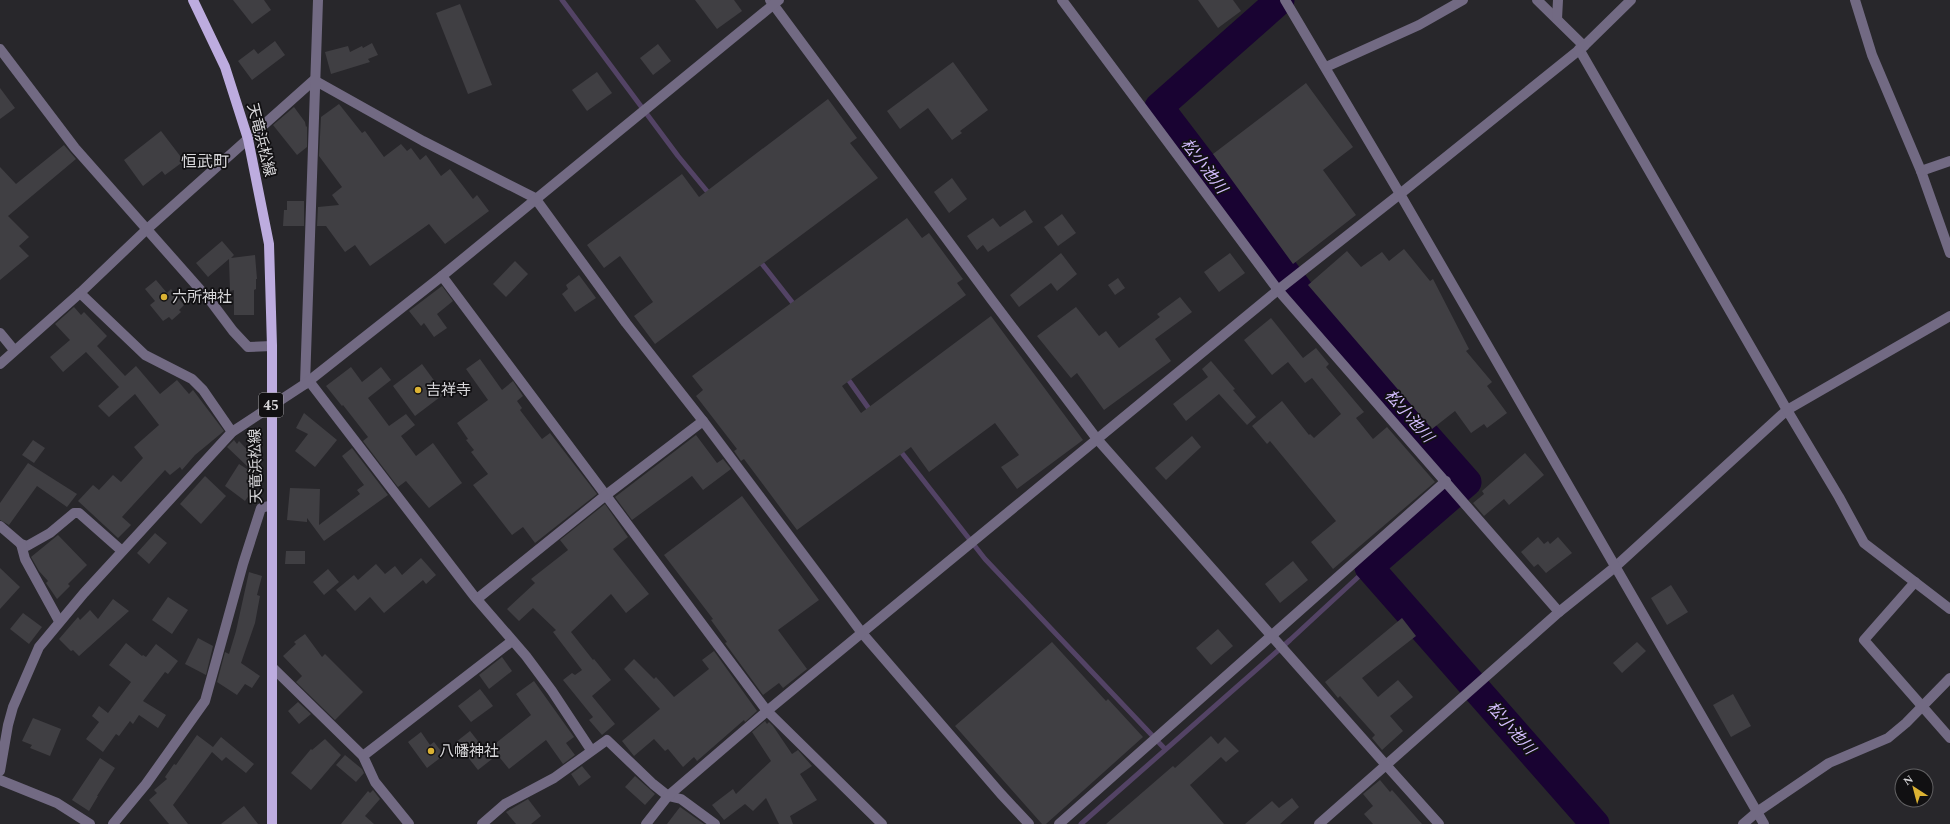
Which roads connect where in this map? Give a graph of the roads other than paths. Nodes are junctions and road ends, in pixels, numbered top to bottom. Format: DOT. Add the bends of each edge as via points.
graph roads {
  1 [pos="193,0"];
  2 [pos="318,0"];
  3 [pos="1062,0"];
  4 [pos="1463,0"];
  5 [pos="1537,0"];
  6 [pos="1558,0"];
  7 [pos="1631,0"];
  8 [pos="1855,0"];
  9 [pos="774,2"];
  10 [pos="1286,2"];
  11 [pos="1557,19"];
  12 [pos="1582,47"];
  13 [pos="0,49"];
  14 [pos="1326,67"];
  15 [pos="314,80"];
  16 [pos="248,139"];
  17 [pos="1950,161"];
  18 [pos="1921,171"];
  19 [pos="1400,194"];
  20 [pos="535,198"];
  21 [pos="146,230"];
  22 [pos="1950,253"];
  23 [pos="442,276"];
  24 [pos="1280,289"];
  25 [pos="80,293"];
  26 [pos="1950,316"];
  27 [pos="0,333"];
  28 [pos="272,346"];
  29 [pos="14,350"];
  30 [pos="0,364"];
  31 [pos="307,383"];
  32 [pos="271,407"];
  33 [pos="1787,410"];
  34 [pos="703,421"];
  35 [pos="232,432"];
  36 [pos="1097,439"];
  37 [pos="1446,482"];
  38 [pos="606,495"];
  39 [pos="272,505"];
  40 [pos="0,526"];
  41 [pos="21,544"];
  42 [pos="122,551"];
  43 [pos="1615,567"];
  44 [pos="1915,582"];
  45 [pos="477,600"];
  46 [pos="1950,608"];
  47 [pos="1559,612"];
  48 [pos="59,621"];
  49 [pos="862,633"];
  50 [pos="1273,636"];
  51 [pos="512,641"];
  52 [pos="273,668"];
  53 [pos="1950,678"];
  54 [pos="1923,707"];
  55 [pos="767,711"];
  56 [pos="1950,738"];
  57 [pos="591,750"];
  58 [pos="363,756"];
  59 [pos="1386,765"];
  60 [pos="0,768"];
  61 [pos="0,780"];
  62 [pos="668,796"];
  63 [pos="1757,812"];
  64 [pos="90,824"];
  65 [pos="113,824"];
  66 [pos="272,824"];
  67 [pos="409,824"];
  68 [pos="482,824"];
  69 [pos="646,824"];
  70 [pos="715,824"];
  71 [pos="882,824"];
  72 [pos="1029,824"];
  73 [pos="1059,824"];
  74 [pos="1319,824"];
  75 [pos="1439,824"];
  76 [pos="1743,824"];
  77 [pos="1764,824"];
  1 -- 16 [label="main road, 天竜浜松線 / 45" via="225,67"];
  2 -- 15 [label="street"];
  3 -- 24 [label="street"];
  4 -- 14 [label="street" via="1419,25"];
  5 -- 11 [label="street"];
  6 -- 11 [label="street"];
  7 -- 12 [label="street"];
  8 -- 18 [label="street" via="1872,55"];
  9 -- 20 [label="street"];
  9 -- 36 [label="street" via="991,299"];
  10 -- 14 [label="street"];
  11 -- 12 [label="street"];
  12 -- 19 [label="street"];
  12 -- 33 [label="street"];
  13 -- 21 [label="street" via="75,148"];
  14 -- 19 [label="street"];
  15 -- 16 [label="street"];
  15 -- 20 [label="street" via="423,141"];
  15 -- 31 [label="street"];
  16 -- 21 [label="street"];
  16 -- 28 [label="main road, 天竜浜松線 / 45" via="269,244"];
  17 -- 18 [label="street"];
  18 -- 22 [label="street"];
  19 -- 24 [label="street"];
  19 -- 43 [label="street"];
  20 -- 23 [label="street"];
  20 -- 34 [label="street" via="626,323"];
  21 -- 25 [label="street"];
  21 -- 28 [label="street" via="248,347"];
  23 -- 31 [label="street"];
  23 -- 38 [label="street"];
  24 -- 36 [label="street"];
  24 -- 37 [label="street"];
  25 -- 29 [label="street"];
  25 -- 35 [label="street" via="145,355 192,379 203,390"];
  26 -- 33 [label="street"];
  27 -- 29 [label="street"];
  28 -- 32 [label="main road, 天竜浜松線 / 45"];
  29 -- 30 [label="street"];
  31 -- 32 [label="street"];
  31 -- 45 [label="street"];
  32 -- 35 [label="street"];
  32 -- 39 [label="main road, 天竜浜松線 / 45"];
  33 -- 43 [label="street"];
  33 -- 44 [label="street" via="1864,543"];
  34 -- 38 [label="street"];
  34 -- 49 [label="street"];
  35 -- 42 [label="street"];
  36 -- 49 [label="street"];
  36 -- 50 [label="street"];
  37 -- 47 [label="street"];
  37 -- 50 [label="street"];
  38 -- 45 [label="street"];
  38 -- 55 [label="street"];
  39 -- 52 [label="main road, 天竜浜松線 / 45"];
  39 -- 65 [label="street" via="261,508 205,701 146,784"];
  40 -- 41 [label="street"];
  41 -- 42 [label="street" via="30,545 50,533 74,513 79,513"];
  41 -- 48 [label="street" via="24,559"];
  42 -- 48 [label="street"];
  43 -- 47 [label="street"];
  43 -- 63 [label="street"];
  44 -- 46 [label="street"];
  44 -- 54 [label="street" via="1864,640"];
  45 -- 51 [label="street"];
  47 -- 59 [label="street"];
  48 -- 60 [label="street" via="40,647 20,689 8,725"];
  49 -- 55 [label="street"];
  49 -- 72 [label="street"];
  50 -- 59 [label="street"];
  50 -- 73 [label="street"];
  51 -- 57 [label="street" via="552,691"];
  51 -- 58 [label="street"];
  52 -- 58 [label="street"];
  52 -- 66 [label="main road, 天竜浜松線 / 45"];
  53 -- 54 [label="street"];
  54 -- 56 [label="street"];
  54 -- 63 [label="street" via="1888,738 1829,764"];
  55 -- 62 [label="street"];
  55 -- 71 [label="street"];
  57 -- 62 [label="street" via="607,740"];
  57 -- 68 [label="street" via="554,778 505,804"];
  58 -- 67 [label="street" via="375,782"];
  59 -- 74 [label="street"];
  59 -- 75 [label="street"];
  61 -- 64 [label="street" via="58,803"];
  62 -- 69 [label="street"];
  62 -- 70 [label="street" via="681,798"];
  63 -- 76 [label="street"];
  63 -- 77 [label="street"];
}
